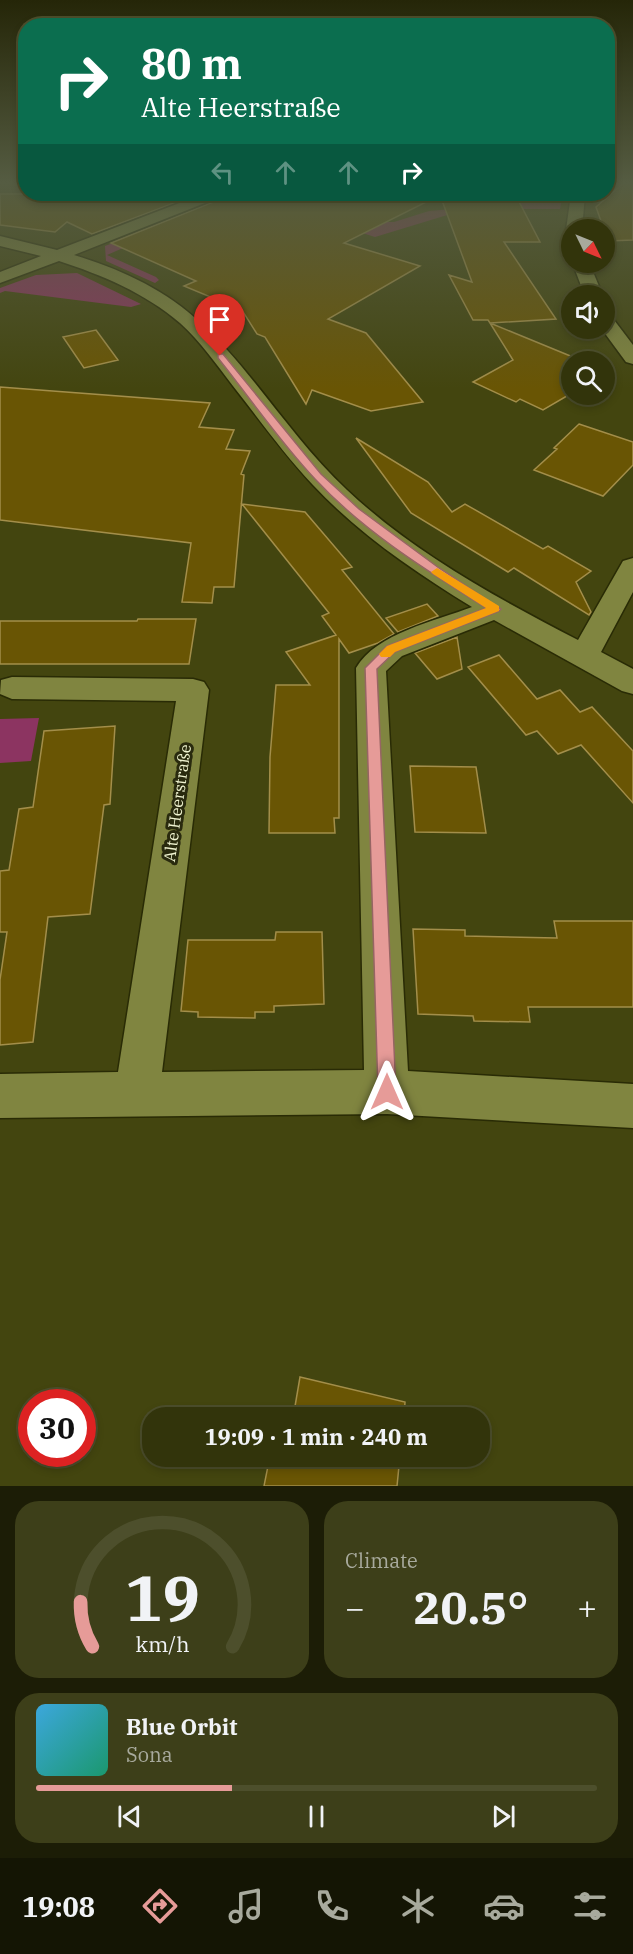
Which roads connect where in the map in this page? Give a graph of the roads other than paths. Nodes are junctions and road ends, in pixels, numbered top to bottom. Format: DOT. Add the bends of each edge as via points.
graph roads {
  1 [pos="37,250"];
  2 [pos="74,250"];
  3 [pos="60,256"];
  4 [pos="0,278"];
  5 [pos="615,334"];
  6 [pos="633,358"];
  7 [pos="633,567"];
  8 [pos="495,609"];
  9 [pos="584,656"];
  10 [pos="633,683"];
  11 [pos="12,688"];
  12 [pos="387,1092"];
  13 [pos="137,1095"];
  14 [pos="0,1096"];
  15 [pos="633,1106"];
  1 -- 3 [label="street"];
  2 -- 3 [label="street"];
  3 -- 4 [label="street"];
  3 -- 8 [label="street" via="129,282 178,314 206,338 318,476 355,512"];
  5 -- 6 [label="street"];
  7 -- 9 [label="street"];
  8 -- 9 [label="street"];
  8 -- 12 [label="street" via="391,649 371,668"];
  9 -- 10 [label="street"];
  11 -- 13 [label="street, Alte Heerstraße" via="193,690"];
  12 -- 13 [label="street"];
  12 -- 15 [label="street"];
  13 -- 14 [label="street"];
}
